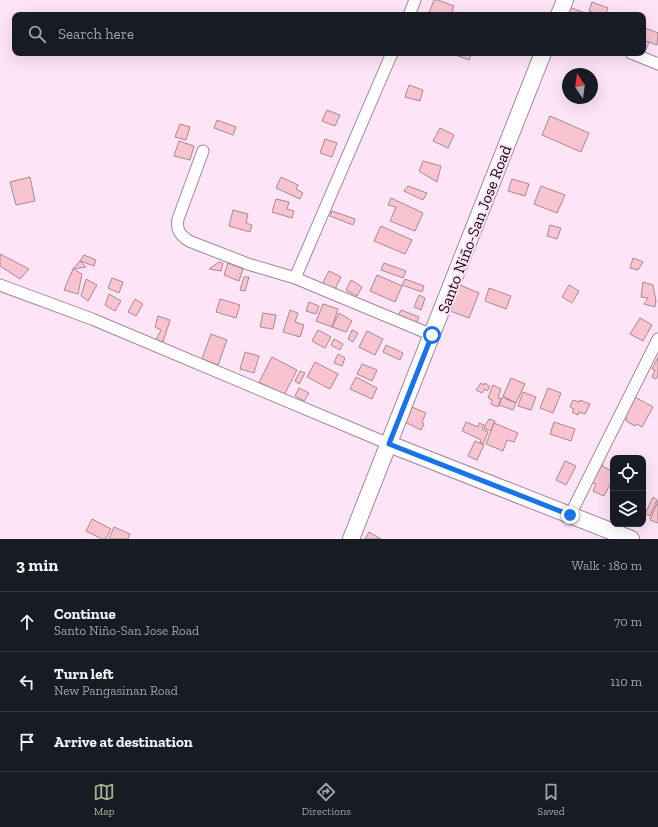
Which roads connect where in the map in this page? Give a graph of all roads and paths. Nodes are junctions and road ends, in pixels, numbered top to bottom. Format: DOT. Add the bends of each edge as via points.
graph roads {
  1 [pos="415,0"];
  2 [pos="565,0"];
  3 [pos="409,12"];
  4 [pos="560,12"];
  5 [pos="391,56"];
  6 [pos="542,56"];
  7 [pos="638,56"];
  8 [pos="658,64"];
  9 [pos="204,150"];
  10 [pos="295,278"];
  11 [pos="0,285"];
  12 [pos="432,335"];
  13 [pos="658,339"];
  14 [pos="389,444"];
  15 [pos="570,515"];
  16 [pos="351,539"];
  17 [pos="631,539"];
  1 -- 3 [label="street"];
  2 -- 4 [label="main road"];
  5 -- 10 [label="street"];
  6 -- 12 [label="main road, Santo Niño-San Jose Road"];
  7 -- 8 [label="street"];
  9 -- 10 [label="street" via="178,219 177,227 182,235 189,241 248,264"];
  10 -- 12 [label="street"];
  11 -- 14 [label="street" via="92,319"];
  12 -- 14 [label="main road, Santo Niño-San Jose Road"];
  13 -- 15 [label="street"];
  14 -- 15 [label="main road"];
  14 -- 16 [label="main road, Santo Niño-San Jose Road"];
  15 -- 17 [label="main road"];
}
